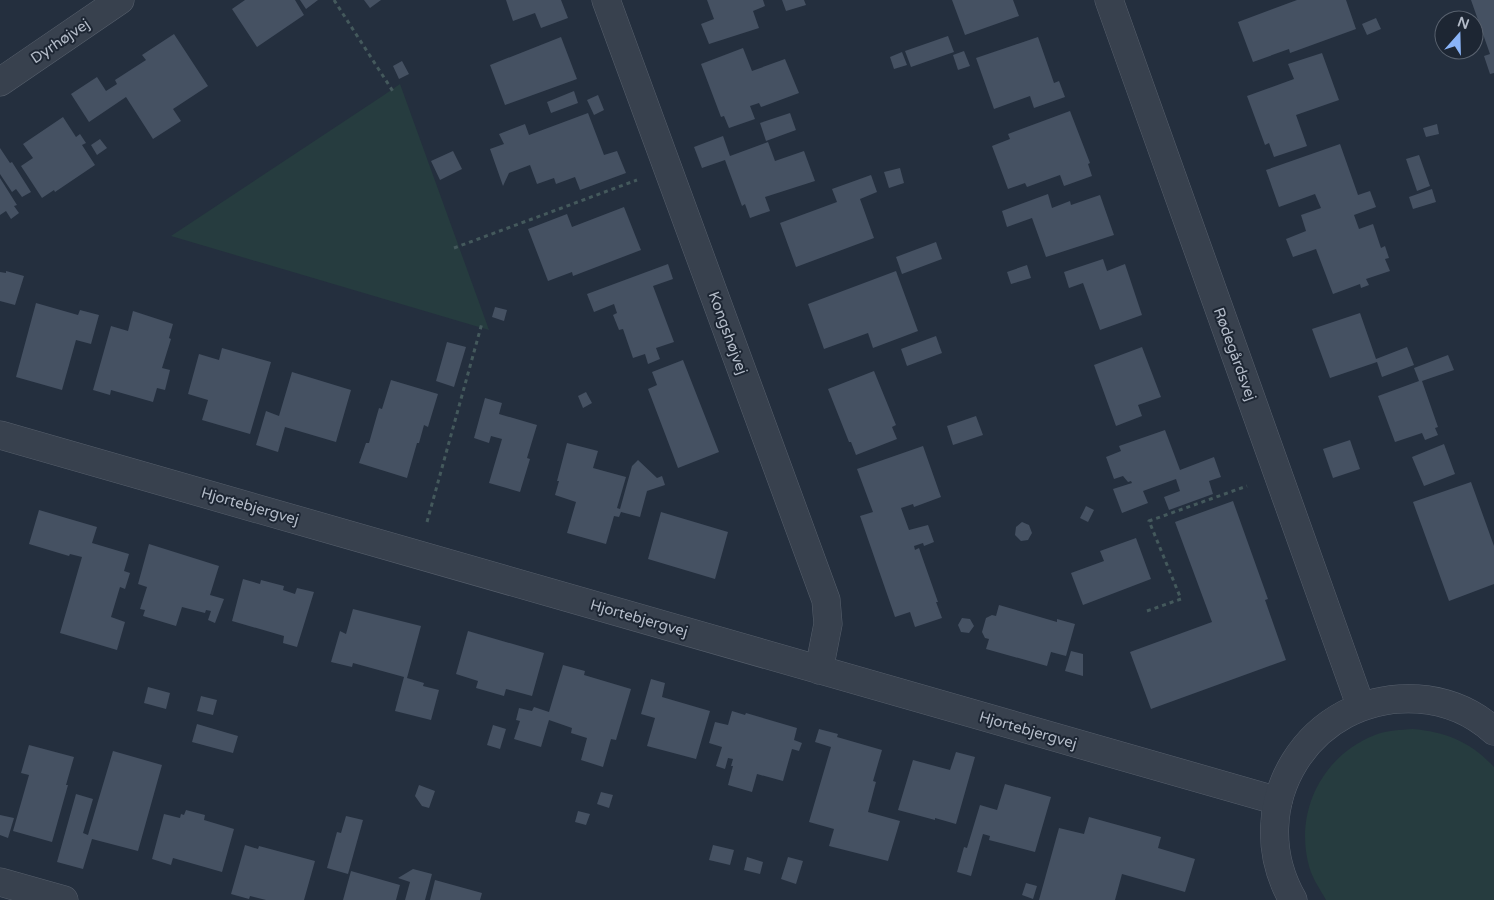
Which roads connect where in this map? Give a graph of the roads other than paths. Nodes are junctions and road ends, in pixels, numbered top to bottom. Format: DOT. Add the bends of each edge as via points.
graph roads {
  1 [pos="120,0"];
  2 [pos="606,0"];
  3 [pos="1108,0"];
  4 [pos="0,82"];
  5 [pos="0,435"];
  6 [pos="820,670"];
  7 [pos="1361,707"];
  8 [pos="1494,731"];
  9 [pos="1278,801"];
  10 [pos="0,882"];
  11 [pos="64,900"];
  12 [pos="1293,900"];
  1 -- 4 [label="street, Dyrhøjvej"];
  2 -- 6 [label="street, Kongshøjvej" via="826,600 828,624"];
  3 -- 7 [label="street, Rødegårdsvej"];
  5 -- 6 [label="street, Hjortebjergvej"];
  6 -- 9 [label="street, Hjortebjergvej"];
  7 -- 8 [label="street" via="1394,699 1444,703 1475,717"];
  7 -- 9 [label="street" via="1332,722 1307,744 1289,770"];
  9 -- 12 [label="street" via="1274,830 1276,851 1280,872"];
  10 -- 11 [label="street"];
}
